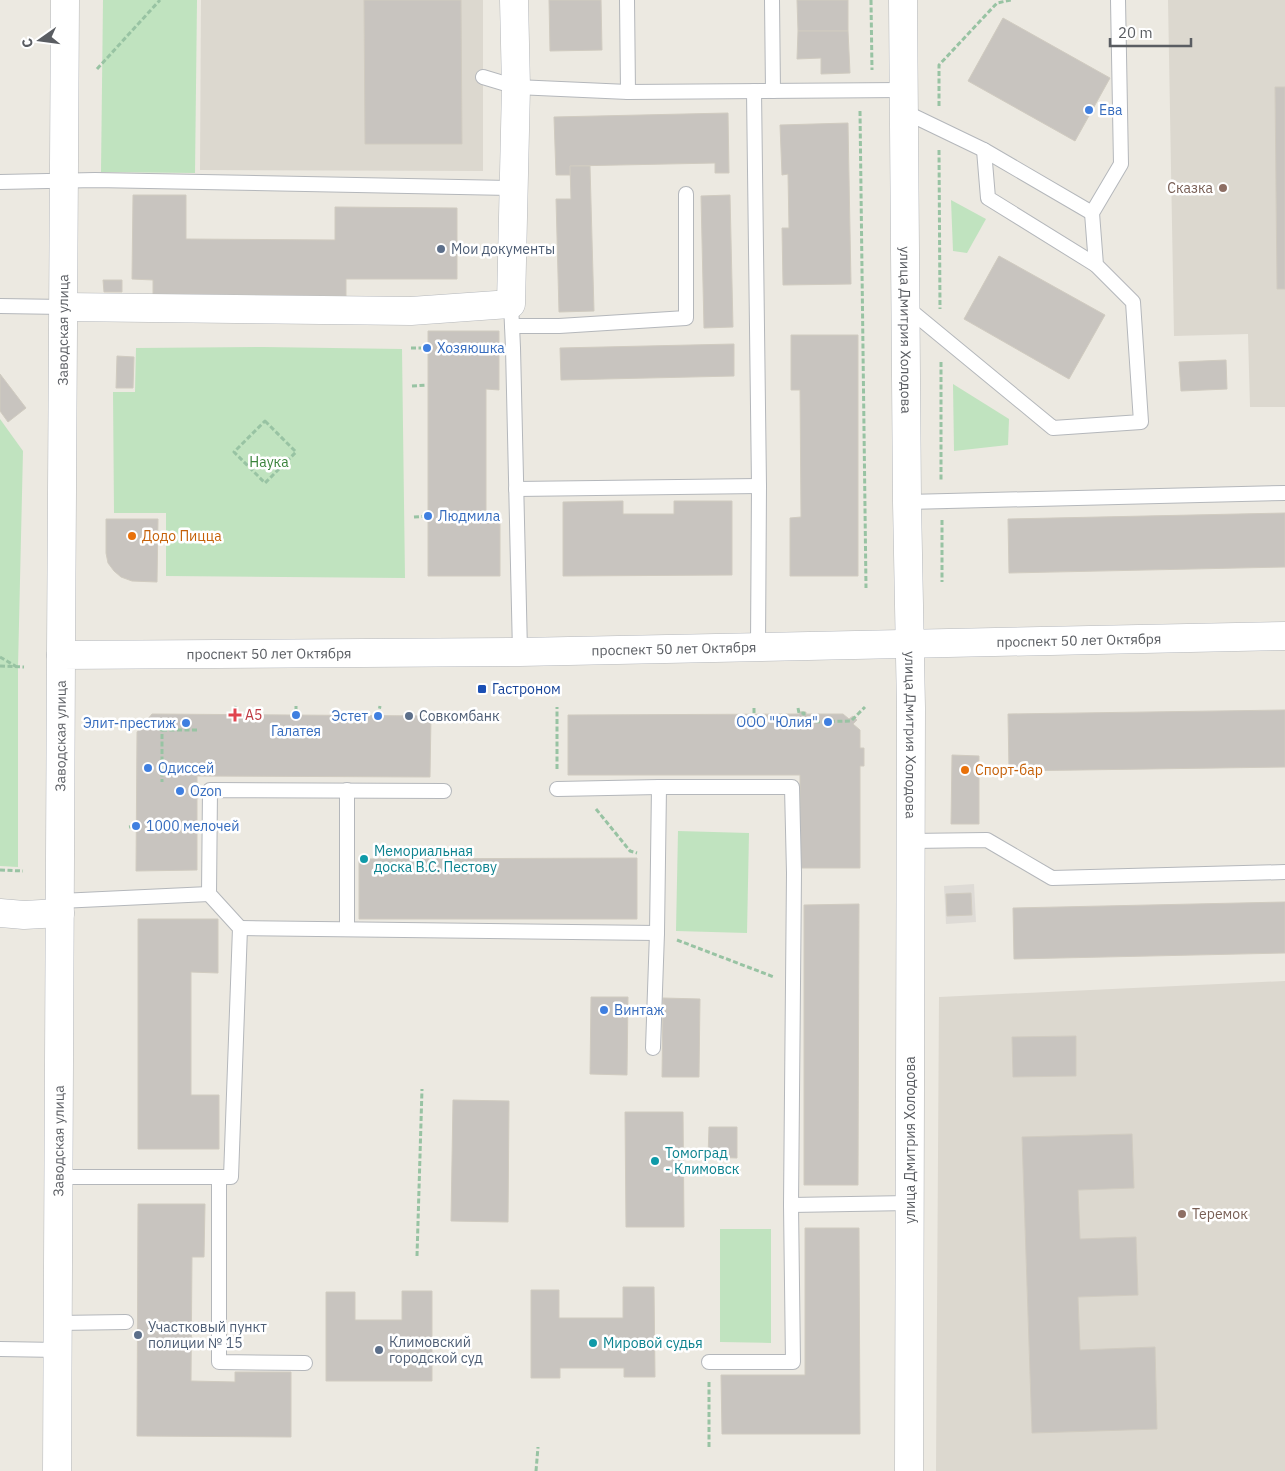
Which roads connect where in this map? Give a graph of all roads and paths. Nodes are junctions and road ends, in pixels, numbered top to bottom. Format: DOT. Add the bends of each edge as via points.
graph roads {
  1 [pos="65,0"];
  2 [pos="160,0"];
  3 [pos="514,0"];
  4 [pos="627,0"];
  5 [pos="772,0"];
  6 [pos="871,0"];
  7 [pos="903,0"];
  8 [pos="1011,0"];
  9 [pos="1118,0"];
  10 [pos="97,69"];
  11 [pos="483,77"];
  12 [pos="516,87"];
  13 [pos="868,90"];
  14 [pos="754,91"];
  15 [pos="773,91"];
  16 [pos="628,92"];
  17 [pos="903,100"];
  18 [pos="939,128"];
  19 [pos="984,150"];
  20 [pos="64,181"];
  21 [pos="0,182"];
  22 [pos="514,188"];
  23 [pos="686,194"];
  24 [pos="1092,213"];
  25 [pos="1096,264"];
  26 [pos="0,306"];
  27 [pos="905,306"];
  28 [pos="64,307"];
  29 [pos="512,315"];
  30 [pos="941,335"];
  31 [pos="411,348"];
  32 [pos="428,348"];
  33 [pos="427,385"];
  34 [pos="412,386"];
  35 [pos="234,452"];
  36 [pos="759,486"];
  37 [pos="516,489"];
  38 [pos="1285,493"];
  39 [pos="942,501"];
  40 [pos="907,502"];
  41 [pos="428,516"];
  42 [pos="414,517"];
  43 [pos="942,582"];
  44 [pos="866,588"];
  45 [pos="1285,636"];
  46 [pos="909,644"];
  47 [pos="758,646"];
  48 [pos="520,652"];
  49 [pos="62,655"];
  50 [pos="0,657"];
  51 [pos="0,666"];
  52 [pos="18,667"];
  53 [pos="24,667"];
  54 [pos="236,706"];
  55 [pos="296,706"];
  56 [pos="380,706"];
  57 [pos="557,707"];
  58 [pos="865,707"];
  59 [pos="754,708"];
  60 [pos="798,708"];
  61 [pos="754,714"];
  62 [pos="235,715"];
  63 [pos="296,715"];
  64 [pos="378,716"];
  65 [pos="145,723"];
  66 [pos="162,730"];
  67 [pos="197,730"];
  68 [pos="162,782"];
  69 [pos="659,787"];
  70 [pos="557,789"];
  71 [pos="580,789"];
  72 [pos="347,790"];
  73 [pos="444,791"];
  74 [pos="129,826"];
  75 [pos="136,826"];
  76 [pos="910,841"];
  77 [pos="658,860"];
  78 [pos="0,870"];
  79 [pos="23,871"];
  80 [pos="1285,872"];
  81 [pos="209,894"];
  82 [pos="60,907"];
  83 [pos="0,913"];
  84 [pos="240,928"];
  85 [pos="347,929"];
  86 [pos="657,933"];
  87 [pos="792,984"];
  88 [pos="653,1048"];
  89 [pos="422,1089"];
  90 [pos="59,1177"];
  91 [pos="219,1177"];
  92 [pos="910,1203"];
  93 [pos="791,1205"];
  94 [pos="417,1256"];
  95 [pos="126,1322"];
  96 [pos="58,1323"];
  97 [pos="0,1349"];
  98 [pos="58,1350"];
  99 [pos="709,1362"];
  100 [pos="305,1363"];
  101 [pos="538,1447"];
  102 [pos="708,1447"];
  103 [pos="57,1471"];
  104 [pos="536,1471"];
  105 [pos="909,1471"];
  1 -- 20 [label="street, Заводская улица"];
  2 -- 10 [label="path"];
  3 -- 12 [label="street"];
  4 -- 16 [label="lane"];
  5 -- 15 [label="lane"];
  6 -- 13 [label="path" via="872,82"];
  7 -- 17 [label="street, улица Дмитрия Холодова"];
  8 -- 18 [label="path" via="997,3 939,65"];
  9 -- 24 [label="lane" via="1121,164"];
  11 -- 12 [label="lane"];
  12 -- 16 [label="lane"];
  12 -- 22 [label="street"];
  13 -- 15 [label="lane"];
  13 -- 17 [label="lane"];
  13 -- 44 [label="path" via="860,106"];
  14 -- 15 [label="lane"];
  14 -- 16 [label="lane"];
  14 -- 36 [label="lane"];
  17 -- 18 [label="lane"];
  17 -- 27 [label="street, улица Дмитрия Холодова"];
  18 -- 19 [label="lane"];
  18 -- 30 [label="path"];
  19 -- 24 [label="lane"];
  19 -- 25 [label="lane" via="988,198"];
  20 -- 21 [label="lane"];
  20 -- 22 [label="lane"];
  20 -- 28 [label="street, Заводская улица"];
  22 -- 29 [label="street"];
  23 -- 29 [label="lane" via="686,318 559,326"];
  24 -- 25 [label="lane"];
  25 -- 30 [label="lane" via="1133,302 1141,422 1052,428"];
  26 -- 28 [label="lane"];
  27 -- 30 [label="lane"];
  27 -- 40 [label="street, улица Дмитрия Холодова"];
  28 -- 29 [label="street"];
  28 -- 49 [label="street, Заводская улица"];
  29 -- 37 [label="lane"];
  30 -- 39 [label="path"];
  31 -- 32 [label="path"];
  33 -- 34 [label="path"];
  35 -- 35 [label="path" via="265,421 296,452 265,483"];
  36 -- 37 [label="lane"];
  36 -- 47 [label="lane"];
  37 -- 48 [label="lane"];
  38 -- 39 [label="lane"];
  39 -- 40 [label="lane"];
  39 -- 43 [label="path"];
  40 -- 46 [label="street, улица Дмитрия Холодова"];
  41 -- 42 [label="path"];
  45 -- 46 [label="street, проспект 50 лет Октября"];
  46 -- 47 [label="street, проспект 50 лет Октября"];
  46 -- 76 [label="street, улица Дмитрия Холодова"];
  47 -- 48 [label="street, проспект 50 лет Октября"];
  48 -- 49 [label="street, проспект 50 лет Октября"];
  49 -- 82 [label="street, Заводская улица"];
  50 -- 52 [label="path"];
  51 -- 52 [label="path"];
  52 -- 53 [label="path"];
  54 -- 62 [label="path"];
  55 -- 63 [label="path"];
  56 -- 64 [label="path"];
  57 -- 70 [label="path"];
  58 -- 60 [label="path" via="851,721 804,722 804,713 799,713"];
  59 -- 61 [label="path"];
  65 -- 66 [label="path"];
  66 -- 67 [label="path"];
  66 -- 68 [label="path"];
  69 -- 71 [label="lane"];
  69 -- 77 [label="lane"];
  69 -- 87 [label="lane" via="792,787"];
  70 -- 71 [label="lane"];
  71 -- 77 [label="path" via="630,851"];
  72 -- 73 [label="lane"];
  72 -- 81 [label="lane" via="210,790"];
  72 -- 85 [label="lane"];
  74 -- 75 [label="path"];
  76 -- 80 [label="lane" via="987,840 1052,878"];
  76 -- 92 [label="street, улица Дмитрия Холодова"];
  77 -- 86 [label="lane"];
  78 -- 79 [label="path"];
  81 -- 82 [label="lane"];
  81 -- 84 [label="lane"];
  82 -- 83 [label="street" via="24,915"];
  82 -- 90 [label="street, Заводская улица"];
  84 -- 85 [label="lane"];
  84 -- 91 [label="lane" via="231,1177"];
  85 -- 86 [label="lane"];
  86 -- 87 [label="path"];
  86 -- 88 [label="lane"];
  87 -- 93 [label="lane"];
  89 -- 94 [label="path"];
  90 -- 91 [label="lane"];
  90 -- 96 [label="street, Заводская улица"];
  91 -- 100 [label="lane" via="219,1362"];
  92 -- 93 [label="lane"];
  92 -- 105 [label="street, улица Дмитрия Холодова"];
  93 -- 99 [label="lane" via="793,1362"];
  95 -- 96 [label="lane"];
  96 -- 98 [label="street, Заводская улица"];
  97 -- 98 [label="lane"];
  98 -- 103 [label="street, Заводская улица"];
  99 -- 102 [label="path"];
  101 -- 104 [label="path"];
}
